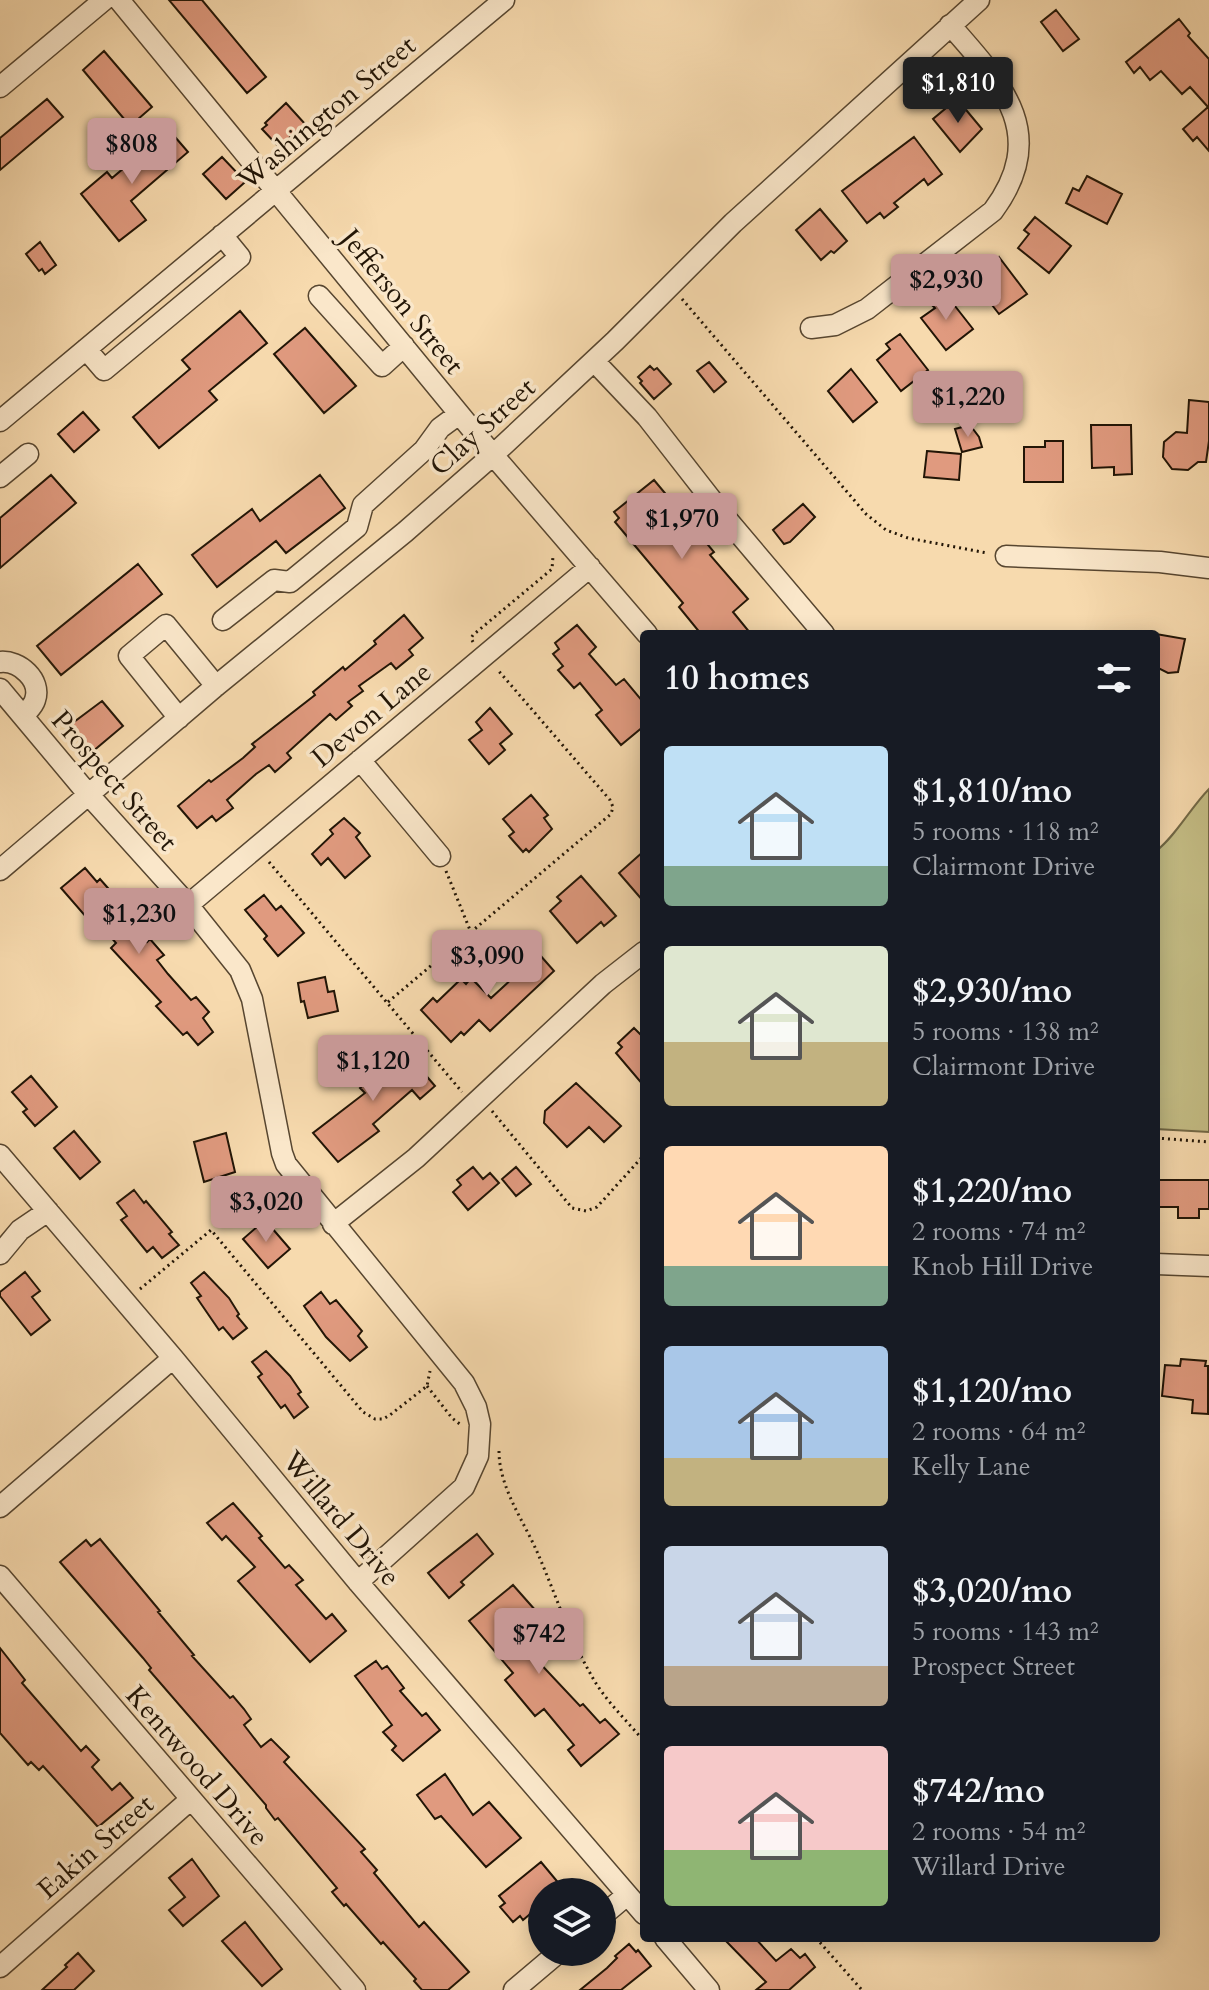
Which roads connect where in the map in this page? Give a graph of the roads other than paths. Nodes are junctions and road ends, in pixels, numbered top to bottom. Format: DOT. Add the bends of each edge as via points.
graph roads {
  1 [pos="104,0"];
  2 [pos="119,0"];
  3 [pos="504,0"];
  4 [pos="979,0"];
  5 [pos="950,25"];
  6 [pos="0,87"];
  7 [pos="276,190"];
  8 [pos="222,235"];
  9 [pos="319,296"];
  10 [pos="811,328"];
  11 [pos="404,346"];
  12 [pos="86,349"];
  13 [pos="594,361"];
  14 [pos="459,414"];
  15 [pos="0,421"];
  16 [pos="28,454"];
  17 [pos="493,455"];
  18 [pos="0,477"];
  19 [pos="1006,556"];
  20 [pos="590,567"];
  21 [pos="1209,568"];
  22 [pos="223,620"];
  23 [pos="644,630"];
  24 [pos="821,630"];
  25 [pos="0,662"];
  26 [pos="216,686"];
  27 [pos="0,689"];
  28 [pos="23,716"];
  29 [pos="179,718"];
  30 [pos="360,760"];
  31 [pos="88,794"];
  32 [pos="440,856"];
  33 [pos="0,870"];
  34 [pos="188,905"];
  35 [pos="640,955"];
  36 [pos="0,1155"];
  37 [pos="48,1211"];
  38 [pos="333,1224"];
  39 [pos="0,1254"];
  40 [pos="1160,1264"];
  41 [pos="1209,1266"];
  42 [pos="173,1358"];
  43 [pos="0,1507"];
  44 [pos="0,1576"];
  45 [pos="358,1582"];
  46 [pos="190,1800"];
  47 [pos="627,1895"];
  48 [pos="616,1904"];
  49 [pos="640,1910"];
  50 [pos="668,1942"];
  51 [pos="542,1966"];
  52 [pos="0,1967"];
  53 [pos="355,1990"];
  54 [pos="514,1990"];
  55 [pos="709,1990"];
  1 -- 6 [label="street"];
  2 -- 7 [label="street, Jefferson Street"];
  3 -- 7 [label="street, Washington Street"];
  4 -- 5 [label="street, Clay Street"];
  5 -- 10 [label="street" via="995,75 1009,99 1019,153 1007,192 993,211 867,309 835,325"];
  5 -- 13 [label="street, Clay Street" via="669,284"];
  7 -- 8 [label="street, Washington Street"];
  7 -- 11 [label="street, Jefferson Street"];
  8 -- 12 [label="street, Washington Street"];
  8 -- 12 [label="street" via="240,257 104,370"];
  9 -- 11 [label="street" via="382,366"];
  11 -- 14 [label="street, Jefferson Street"];
  12 -- 15 [label="street, Washington Street"];
  13 -- 17 [label="street, Clay Street"];
  13 -- 24 [label="street" via="647,417"];
  14 -- 17 [label="street, Jefferson Street"];
  14 -- 22 [label="street" via="363,505 357,527 290,582 274,580"];
  16 -- 18 [label="street"];
  17 -- 20 [label="street, Jefferson Street"];
  17 -- 26 [label="street, Clay Street"];
  19 -- 21 [label="street"];
  20 -- 23 [label="street, Jefferson Street"];
  20 -- 30 [label="street, Devon Lane"];
  25 -- 28 [label="street" via="22,667 34,682 36,700"];
  26 -- 29 [label="street, Clay Street"];
  26 -- 29 [label="street" via="166,625 129,656"];
  27 -- 28 [label="street, Prospect Street"];
  28 -- 31 [label="street, Prospect Street"];
  29 -- 31 [label="street, Clay Street"];
  30 -- 32 [label="street"];
  30 -- 34 [label="street, Devon Lane"];
  31 -- 33 [label="street, Clay Street"];
  31 -- 34 [label="street, Prospect Street"];
  34 -- 38 [label="street, Prospect Street" via="247,984 282,1153"];
  35 -- 38 [label="street" via="416,1158"];
  36 -- 37 [label="street, Willard Drive"];
  37 -- 39 [label="street" via="20,1230"];
  37 -- 42 [label="street, Willard Drive"];
  38 -- 45 [label="street, Prospect Street" via="464,1383 480,1424 478,1456 464,1487"];
  40 -- 41 [label="street"];
  42 -- 43 [label="street"];
  42 -- 45 [label="street, Willard Drive"];
  44 -- 46 [label="street, Kentwood Drive"];
  45 -- 47 [label="street, Willard Drive"];
  46 -- 52 [label="street, Eakin Street"];
  46 -- 53 [label="street, Kentwood Drive"];
  47 -- 48 [label="street"];
  47 -- 49 [label="street, Willard Drive"];
  50 -- 55 [label="street"];
  51 -- 54 [label="street"];
}
